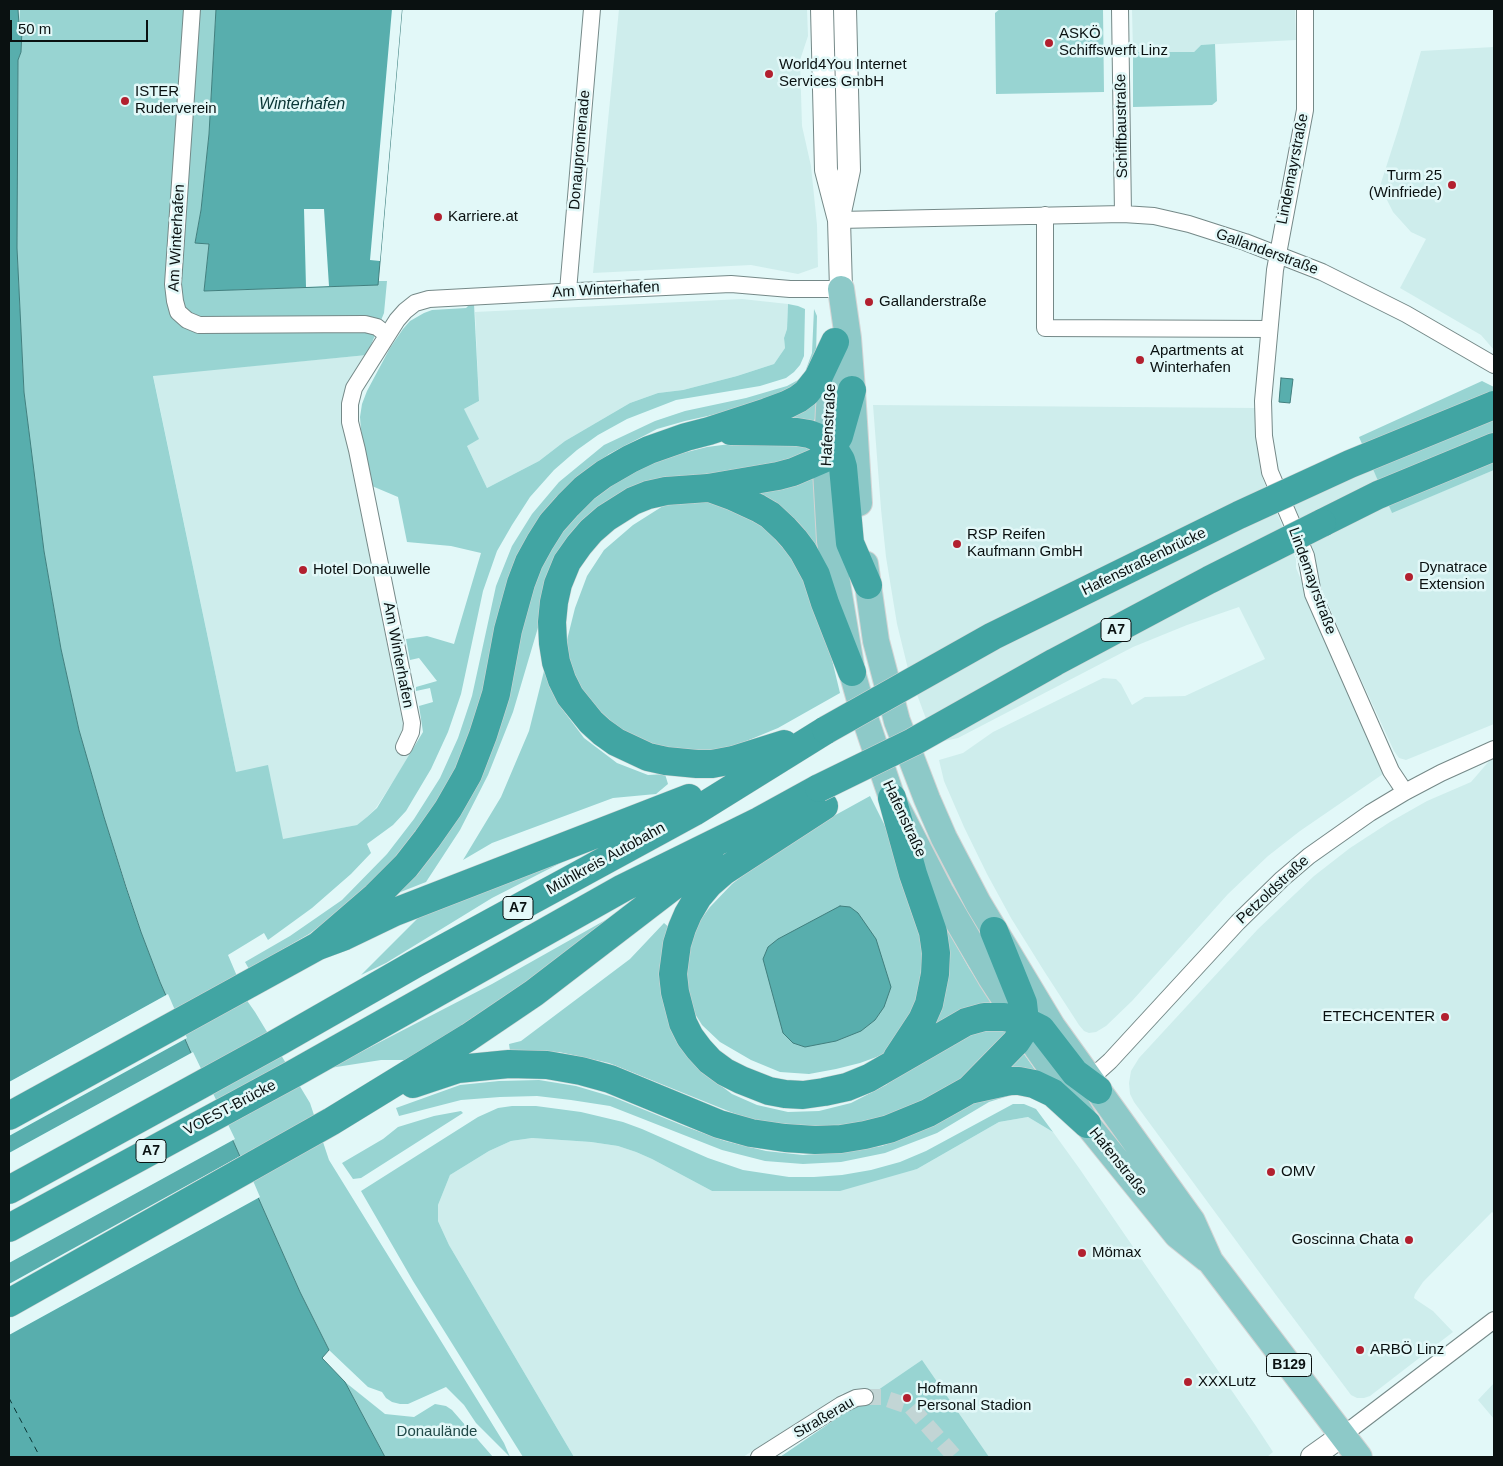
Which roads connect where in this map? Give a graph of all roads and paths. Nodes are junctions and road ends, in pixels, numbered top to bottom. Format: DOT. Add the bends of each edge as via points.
graph roads {
  1 [pos="192,9"];
  2 [pos="592,9"];
  3 [pos="822,9"];
  4 [pos="845,9"];
  5 [pos="1120,9"];
  6 [pos="1305,9"];
  7 [pos="1123,214"];
  8 [pos="1045,215"];
  9 [pos="838,220"];
  10 [pos="1277,254"];
  11 [pos="840,290"];
  12 [pos="568,291"];
  13 [pos="1269,329"];
  14 [pos="387,335"];
  15 [pos="835,342"];
  16 [pos="1494,365"];
  17 [pos="852,390"];
  18 [pos="1494,405"];
  19 [pos="709,431"];
  20 [pos="1494,447"];
  21 [pos="829,448"];
  22 [pos="708,488"];
  23 [pos="868,585"];
  24 [pos="852,672"];
  25 [pos="811,737"];
  26 [pos="404,747"];
  27 [pos="1494,749"];
  28 [pos="760,770"];
  29 [pos="1405,792"];
  30 [pos="822,797"];
  31 [pos="892,798"];
  32 [pos="759,821"];
  33 [pos="994,931"];
  34 [pos="318,946"];
  35 [pos="1022,1023"];
  36 [pos="893,1064"];
  37 [pos="1094,1084"];
  38 [pos="969,1090"];
  39 [pos="9,1116"];
  40 [pos="332,1121"];
  41 [pos="1087,1124"];
  42 [pos="9,1190"];
  43 [pos="9,1228"];
  44 [pos="1210,1261"];
  45 [pos="9,1303"];
  46 [pos="1494,1320"];
  47 [pos="865,1397"];
  48 [pos="1352,1447"];
  49 [pos="759,1457"];
  50 [pos="1312,1457"];
  1 -- 14 [label="street, Am Winterhafen" via="173,284 178,312 186,320 199,325 365,324"];
  2 -- 12 [label="street, Donaupromenade"];
  3 -- 9 [label="main road, Hafenstraße" via="826,170"];
  4 -- 9 [label="main road, Hafenstraße" via="849,170"];
  5 -- 7 [label="street, Schiffbaustraße"];
  6 -- 10 [label="street, Lindemayrstraße" via="1304,120"];
  7 -- 8 [label="street, Gallanderstraße"];
  7 -- 10 [label="street, Gallanderstraße" via="1154,216 1189,224"];
  8 -- 9 [label="street, Gallanderstraße"];
  8 -- 13 [label="street" via="1045,328"];
  9 -- 11 [label="main road, Hafenstraße"];
  10 -- 13 [label="street, Lindemayrstraße"];
  10 -- 16 [label="street, Gallanderstraße" via="1362,291"];
  11 -- 12 [label="street, Am Winterhafen" via="731,284"];
  11 -- 15 [label="main road, Hafenstraße"];
  11 -- 17 [label="main road, Hafenstraße"];
  12 -- 14 [label="street, Am Winterhafen" via="429,299 415,303 405,311"];
  13 -- 29 [label="street, Lindemayrstraße" via="1262,417 1270,472 1306,556 1314,594 1391,770"];
  14 -- 26 [label="street, Am Winterhafen" via="354,388 350,422 412,723"];
  15 -- 19 [label="highway" via="818,378 806,393 786,405"];
  15 -- 21 [label="main road, Hafenstraße"];
  17 -- 21 [label="highway" via="839,436"];
  17 -- 23 [label="main road, Hafenstraße"];
  18 -- 25 [label="highway, Hafenstraßenbrücke / A7, bridge" via="1239,515 994,636"];
  19 -- 21 [label="highway" via="797,432 815,436"];
  19 -- 34 [label="highway" via="664,444 624,463 585,488 552,523 529,562 521,583 496,694 468,774 406,866"];
  20 -- 30 [label="highway, A7, bridge" via="1378,495 1281,543 1064,657"];
  21 -- 22 [label="highway" via="821,460 794,472"];
  21 -- 23 [label="highway" via="841,460 850,543"];
  21 -- 24 [label="main road, Hafenstraße" via="827,496 830,541"];
  22 -- 24 [label="highway" via="758,508 794,538 816,575"];
  22 -- 25 [label="highway" via="666,491 633,501 606,518 578,545 567,562 554,602 553,643 562,680 570,696 602,732 648,757 712,764"];
  23 -- 33 [label="main road, Hafenstraße" via="878,650 903,737 944,838"];
  24 -- 31 [label="main road, Hafenstraße"];
  25 -- 28 [label="highway, Mühlkreis Autobahn / A7"];
  27 -- 29 [label="street, Petzoldstraße"];
  28 -- 34 [label="highway" via="447,891"];
  28 -- 42 [label="highway, Mühlkreis Autobahn / A7" via="694,812"];
  29 -- 37 [label="street, Petzoldstraße" via="1340,833 1282,879 1233,926 1110,1061"];
  30 -- 32 [label="highway, A7"];
  30 -- 36 [label="highway" via="724,871 698,898 682,928 675,960 673,974 679,1008 690,1038 710,1061 725,1072 769,1090 803,1095 824,1092 847,1087"];
  31 -- 35 [label="main road, Hafenstraße" via="961,929 1000,995"];
  31 -- 36 [label="highway" via="933,932 936,953 929,1004"];
  32 -- 40 [label="highway" via="534,992 469,1037"];
  32 -- 43 [label="highway, VOEST-Brücke / A7" via="623,888 293,1074"];
  33 -- 35 [label="highway" via="1020,992 1025,1011"];
  33 -- 37 [label="main road, Hafenstraße" via="1052,1026"];
  34 -- 39 [label="highway"];
  35 -- 36 [label="highway" via="996,1016 975,1019"];
  35 -- 37 [label="highway" via="1041,1029 1075,1073"];
  35 -- 38 [label="highway" via="1016,1042"];
  35 -- 41 [label="main road, Hafenstraße"];
  37 -- 44 [label="main road, Hafenstraße" via="1192,1221"];
  38 -- 40 [label="highway" via="928,1113 865,1135 841,1139 785,1138 719,1124 638,1090 581,1071 547,1065 509,1064 458,1069 373,1101"];
  38 -- 41 [label="highway" via="1010,1081 1034,1084 1053,1094"];
  40 -- 45 [label="highway"];
  41 -- 44 [label="main road, Hafenstraße" via="1177,1235"];
  44 -- 48 [label="main road, Hafenstraße / B129"];
  46 -- 48 [label="street"];
  47 -- 49 [label="street, Straßerau" via="841,1404"];
  48 -- 50 [label="main road"];
}
